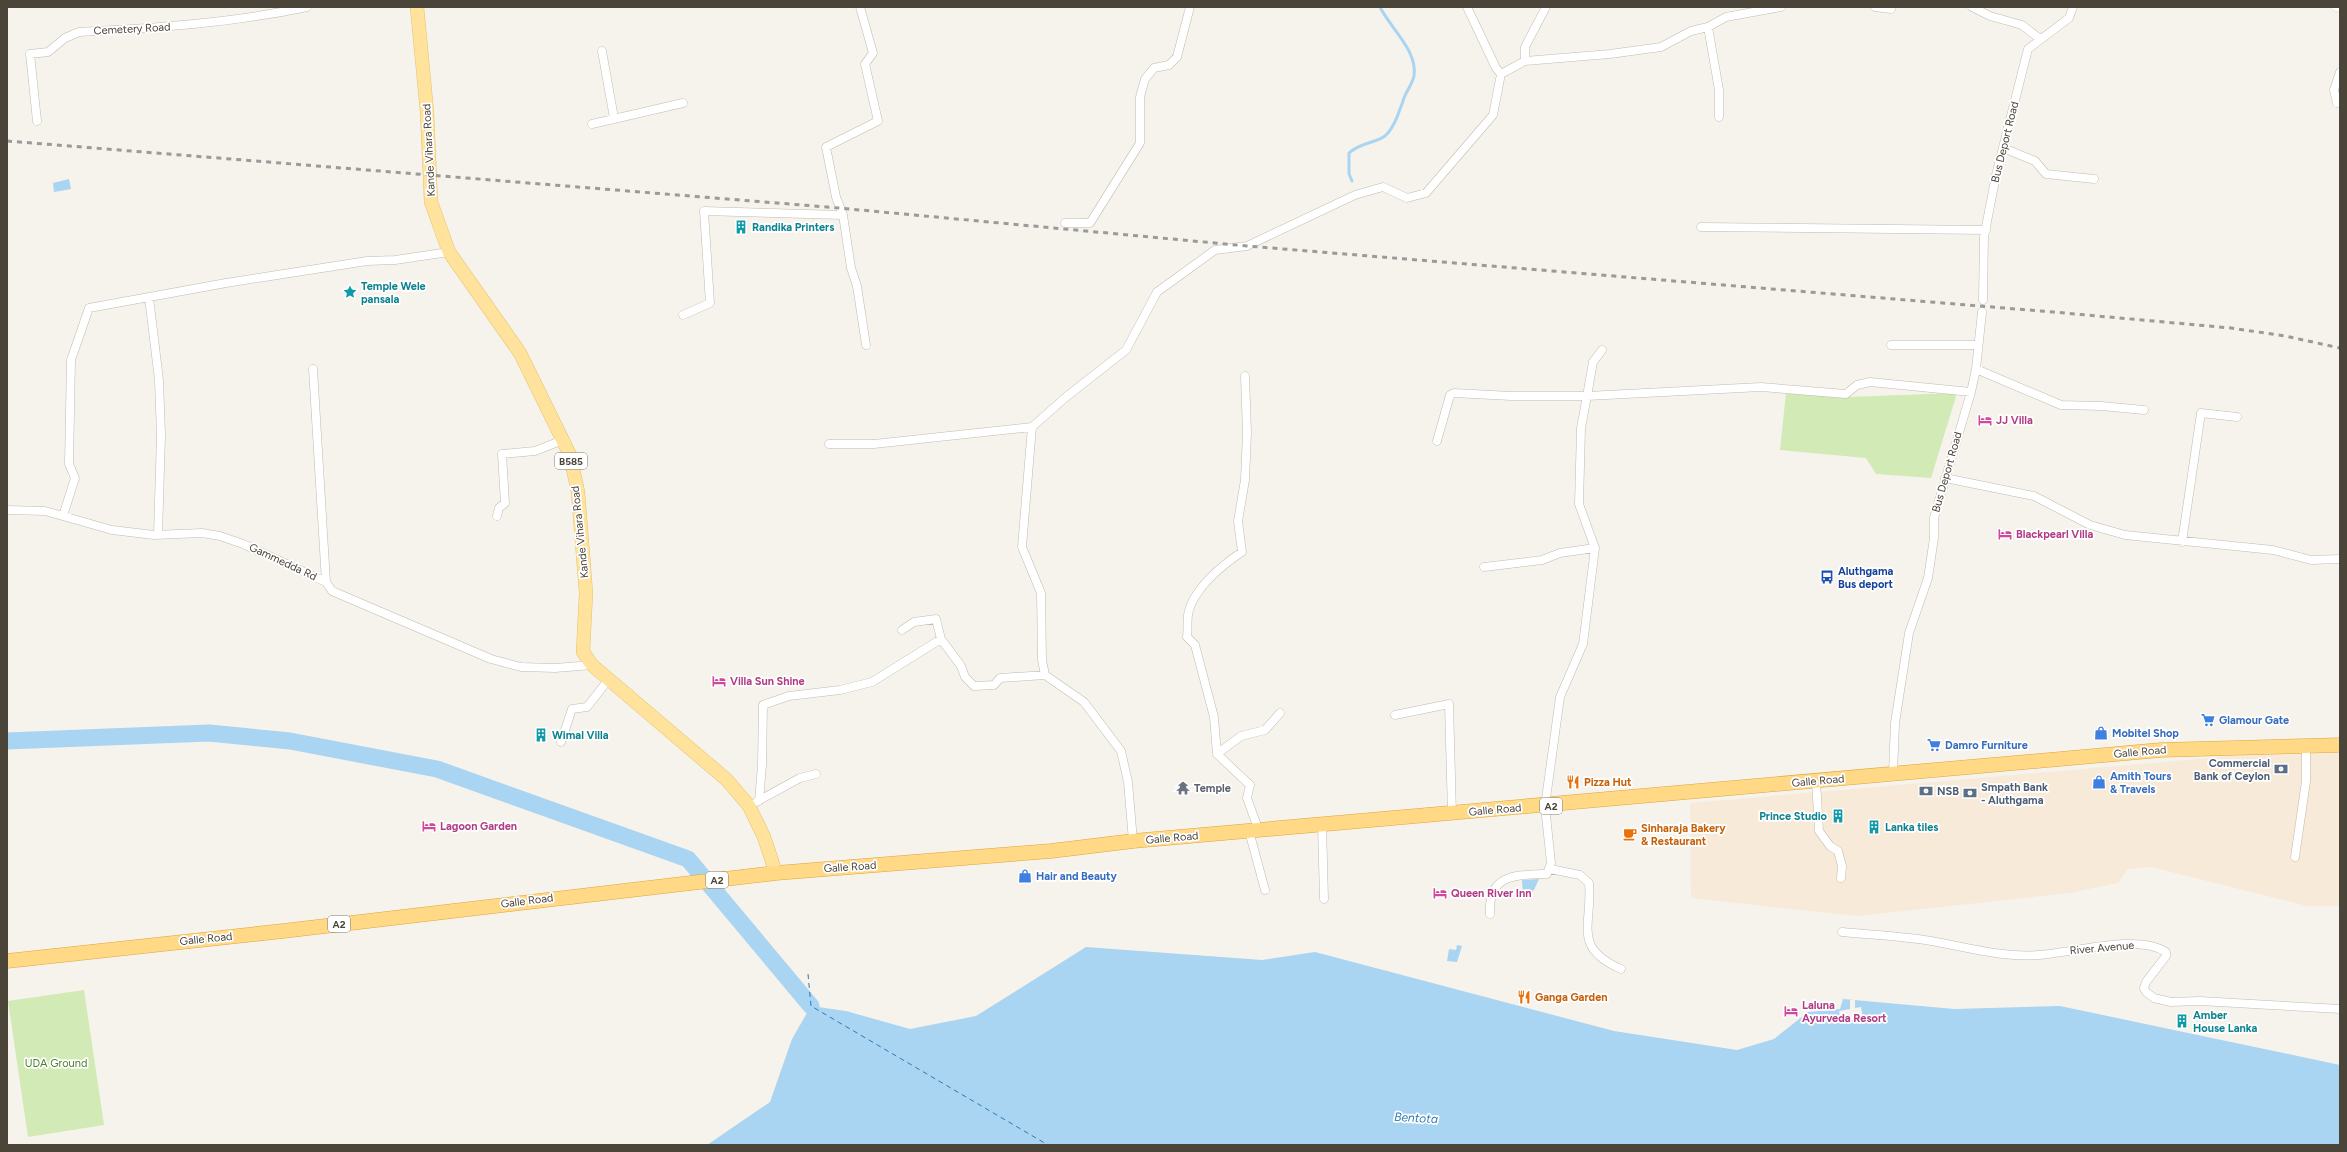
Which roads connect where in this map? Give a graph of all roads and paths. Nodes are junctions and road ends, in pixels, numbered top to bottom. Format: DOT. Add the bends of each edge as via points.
graph roads {
  1 [pos="307,7"];
  2 [pos="417,7"];
  3 [pos="860,7"];
  4 [pos="1190,7"];
  5 [pos="1467,7"];
  6 [pos="1546,7"];
  7 [pos="1781,7"];
  8 [pos="1875,7"];
  9 [pos="1972,7"];
  10 [pos="2074,7"];
  11 [pos="2336,7"];
  12 [pos="1891,8"];
  13 [pos="2340,8"];
  14 [pos="1738,10"];
  15 [pos="1708,27"];
  16 [pos="2040,39"];
  17 [pos="602,51"];
  18 [pos="1525,61"];
  19 [pos="2340,72"];
  20 [pos="1501,74"];
  21 [pos="683,103"];
  22 [pos="2337,103"];
  23 [pos="1719,117"];
  24 [pos="614,118"];
  25 [pos="37,121"];
  26 [pos="592,124"];
  27 [pos="2003,148"];
  28 [pos="2094,179"];
  29 [pos="843,215"];
  30 [pos="1065,223"];
  31 [pos="1701,227"];
  32 [pos="1986,230"];
  33 [pos="449,252"];
  34 [pos="149,298"];
  35 [pos="1983,300"];
  36 [pos="1982,312"];
  37 [pos="683,315"];
  38 [pos="1891,345"];
  39 [pos="1977,345"];
  40 [pos="866,346"];
  41 [pos="1602,350"];
  42 [pos="313,369"];
  43 [pos="1976,369"];
  44 [pos="1245,376"];
  45 [pos="1971,392"];
  46 [pos="1587,396"];
  47 [pos="2144,410"];
  48 [pos="2237,418"];
  49 [pos="1032,428"];
  50 [pos="563,440"];
  51 [pos="1437,441"];
  52 [pos="829,444"];
  53 [pos="1945,478"];
  54 [pos="7,510"];
  55 [pos="63,516"];
  56 [pos="497,516"];
  57 [pos="158,535"];
  58 [pos="2182,542"];
  59 [pos="1595,548"];
  60 [pos="2340,559"];
  61 [pos="1484,567"];
  62 [pos="326,582"];
  63 [pos="902,630"];
  64 [pos="942,639"];
  65 [pos="592,665"];
  66 [pos="1045,675"];
  67 [pos="609,679"];
  68 [pos="1280,713"];
  69 [pos="1395,715"];
  70 [pos="561,742"];
  71 [pos="2340,745"];
  72 [pos="2306,746"];
  73 [pos="1216,754"];
  74 [pos="1893,773"];
  75 [pos="816,774"];
  76 [pos="1816,781"];
  77 [pos="754,803"];
  78 [pos="1545,806"];
  79 [pos="1452,814"];
  80 [pos="1322,825"];
  81 [pos="1254,831"];
  82 [pos="1132,841"];
  83 [pos="2295,857"];
  84 [pos="1550,869"];
  85 [pos="769,874"];
  86 [pos="1841,878"];
  87 [pos="1264,890"];
  88 [pos="1324,899"];
  89 [pos="1490,914"];
  90 [pos="1842,932"];
  91 [pos="7,961"];
  92 [pos="1620,969"];
  93 [pos="2340,1009"];
  1 -- 25 [label="street, Cemetery Road" via="264,16 188,26 79,32 65,38 48,52 30,54"];
  2 -- 33 [label="main road, Kande Vihara Road / B585" via="432,202"];
  3 -- 29 [label="street" via="873,54 865,64 878,121 826,146 836,197"];
  4 -- 30 [label="street" via="1177,57 1169,65 1154,68 1145,79 1140,97 1140,143 1090,223"];
  5 -- 20 [label="street"];
  6 -- 18 [label="street" via="1525,47"];
  7 -- 14 [label="street"];
  8 -- 12 [label="street"];
  9 -- 16 [label="street" via="1990,16 2022,25"];
  10 -- 16 [label="street, Bus Deport Road" via="2069,18"];
  11 -- 13 [label="street"];
  14 -- 15 [label="street"];
  15 -- 18 [label="street" via="1691,31 1662,47"];
  15 -- 23 [label="street" via="1719,90"];
  16 -- 27 [label="street, Bus Deport Road" via="2028,50"];
  17 -- 24 [label="street"];
  18 -- 20 [label="street"];
  19 -- 22 [label="street" via="2334,90"];
  20 -- 49 [label="street" via="1493,115 1426,193 1407,198 1383,187 1355,195 1247,246 1215,250 1157,292 1126,350 1066,397"];
  21 -- 24 [label="street"];
  24 -- 26 [label="street"];
  27 -- 28 [label="street" via="2035,161 2046,174"];
  27 -- 32 [label="street, Bus Deport Road"];
  29 -- 37 [label="street" via="704,211 710,303"];
  29 -- 40 [label="street"];
  31 -- 32 [label="street"];
  32 -- 35 [label="street, Bus Deport Road"];
  33 -- 34 [label="street" via="395,260 367,261"];
  33 -- 50 [label="main road, Kande Vihara Road / B585" via="520,353"];
  34 -- 55 [label="street" via="89,308 71,360 69,464 75,478"];
  34 -- 57 [label="street" via="159,380 161,435"];
  36 -- 39 [label="street, Bus Deport Road"];
  38 -- 39 [label="street"];
  39 -- 43 [label="street, Bus Deport Road"];
  41 -- 46 [label="street" via="1593,362"];
  42 -- 62 [label="street"];
  43 -- 45 [label="street, Bus Deport Road"];
  43 -- 47 [label="street" via="2061,405"];
  44 -- 73 [label="street" via="1247,433 1244,494 1238,520 1242,552 1222,565 1209,579 1188,614 1187,637 1195,645 1214,717"];
  45 -- 46 [label="street" via="1870,382 1857,385 1846,394 1761,387"];
  45 -- 53 [label="street, Bus Deport Road"];
  46 -- 51 [label="street" via="1454,393 1450,395"];
  46 -- 59 [label="street" via="1581,428 1579,504"];
  48 -- 58 [label="street" via="2201,413"];
  49 -- 52 [label="street" via="874,444"];
  49 -- 66 [label="street" via="1022,548 1041,593 1042,660"];
  50 -- 56 [label="street" via="535,452 502,454 505,504 499,508"];
  50 -- 65 [label="main road, Kande Vihara Road / B585" via="570,455 578,492 586,593 583,652"];
  53 -- 58 [label="street" via="2034,496 2090,525 2125,535"];
  53 -- 74 [label="street, Bus Deport Road" via="1934,518 1928,578 1922,602 1909,633 1895,723"];
  54 -- 55 [label="street, Gammedda Rd" via="45,511"];
  55 -- 57 [label="street, Gammedda Rd" via="112,530"];
  57 -- 62 [label="street, Gammedda Rd" via="202,533 220,536"];
  58 -- 60 [label="street" via="2272,550 2311,560"];
  59 -- 61 [label="street" via="1560,553 1542,560"];
  59 -- 78 [label="street" via="1583,644 1560,698"];
  62 -- 65 [label="street, Gammedda Rd" via="332,591 491,659 521,667"];
  63 -- 64 [label="street" via="914,622 936,619"];
  64 -- 66 [label="street" via="961,666 965,677 974,686 994,685 1000,678"];
  64 -- 77 [label="street" via="872,682 840,690 789,696 763,706 762,765"];
  65 -- 67 [label="main road, Kande Vihara Road / B585"];
  66 -- 82 [label="street" via="1084,702 1121,751 1128,782"];
  67 -- 70 [label="street" via="587,707 572,709"];
  67 -- 77 [label="main road, Kande Vihara Road / B585"];
  68 -- 73 [label="street" via="1265,730 1241,736"];
  69 -- 79 [label="street" via="1449,704"];
  71 -- 72 [label="highway, Galle Road / A2"];
  72 -- 74 [label="highway, Galle Road / A2" via="2161,750"];
  72 -- 83 [label="street" via="2306,781"];
  73 -- 81 [label="street" via="1250,785 1247,798"];
  74 -- 76 [label="highway, Galle Road / A2"];
  75 -- 77 [label="street" via="800,778"];
  76 -- 78 [label="highway, Galle Road / A2"];
  76 -- 86 [label="street" via="1819,831 1830,846 1838,851 1842,866"];
  77 -- 85 [label="main road, Kande Vihara Road / B585" via="764,837"];
  78 -- 79 [label="highway, Galle Road / A2"];
  78 -- 84 [label="street"];
  79 -- 80 [label="highway, Galle Road / A2"];
  80 -- 81 [label="highway, Galle Road / A2"];
  80 -- 88 [label="street"];
  81 -- 82 [label="highway, Galle Road / A2"];
  81 -- 87 [label="street"];
  82 -- 85 [label="highway, Galle Road / A2" via="1051,851"];
  84 -- 89 [label="street" via="1547,874 1510,877 1496,884 1491,892"];
  84 -- 92 [label="street" via="1580,875 1589,883 1588,939 1604,962"];
  85 -- 91 [label="highway, Galle Road / A2"];
  90 -- 93 [label="street, River Avenue" via="2039,956 2100,947 2146,945 2166,952 2166,956 2144,988 2154,998 2172,1002 2200,1001"];
}
